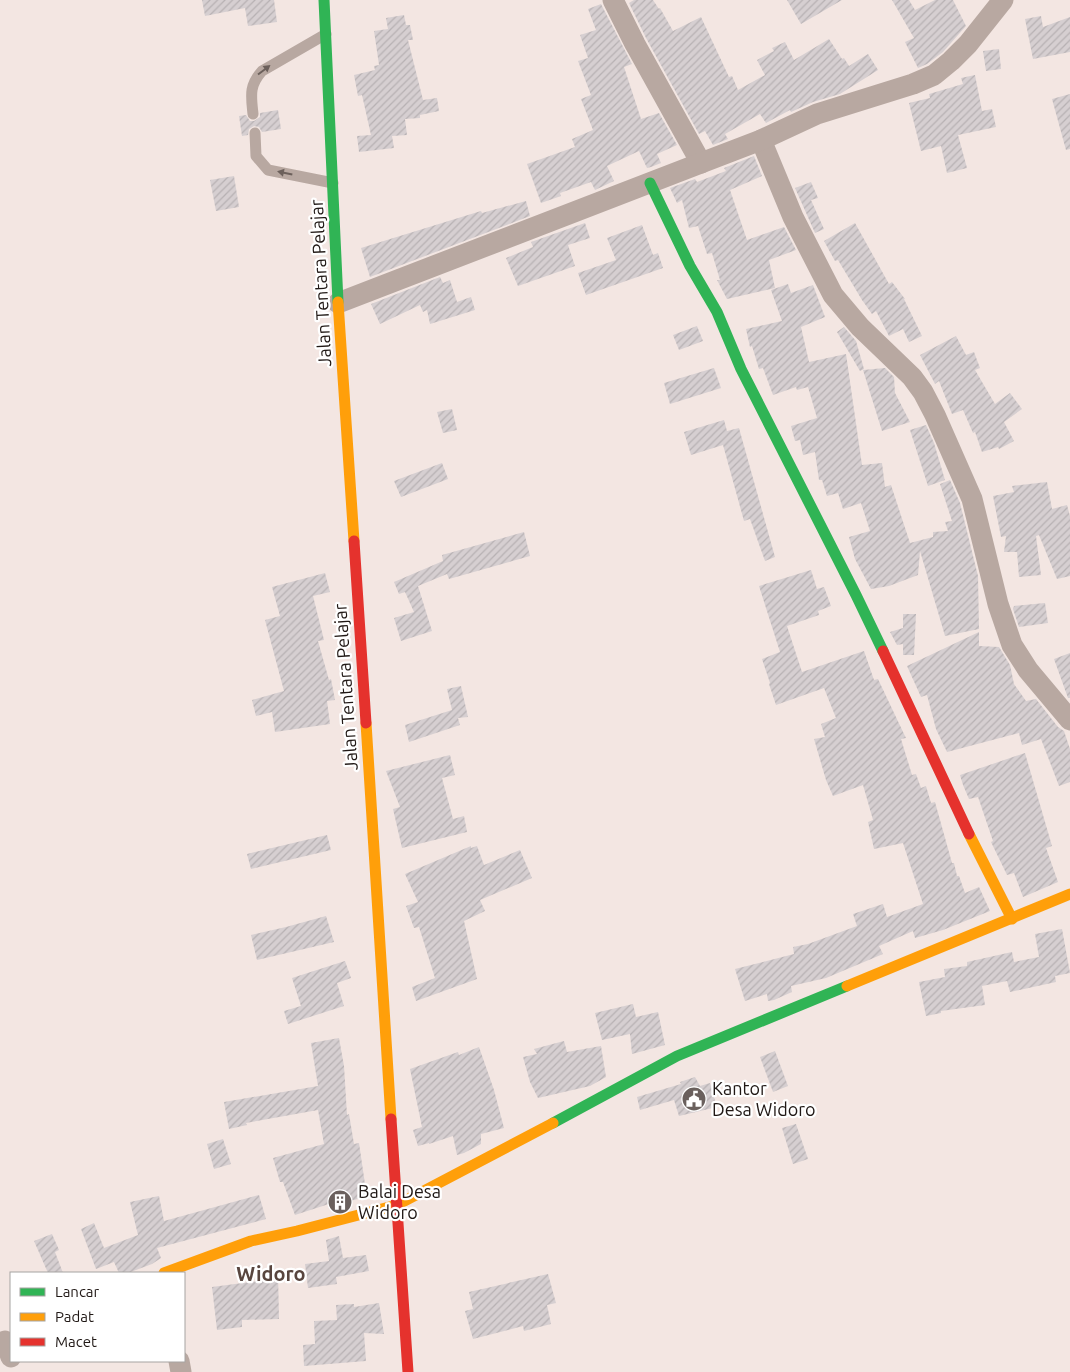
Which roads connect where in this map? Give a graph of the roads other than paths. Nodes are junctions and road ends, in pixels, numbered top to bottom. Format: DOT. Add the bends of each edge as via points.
graph roads {
  1 [pos="324,0"];
  2 [pos="613,0"];
  3 [pos="1003,0"];
  4 [pos="326,34"];
  5 [pos="253,114"];
  6 [pos="255,134"];
  7 [pos="761,140"];
  8 [pos="702,163"];
  9 [pos="333,183"];
  10 [pos="650,183"];
  11 [pos="338,303"];
  12 [pos="1070,720"];
  13 [pos="1070,894"];
  14 [pos="1012,919"];
  15 [pos="397,1205"];
  16 [pos="168,1272"];
  17 [pos="408,1372"];
  1 -- 4 [label="street, Jalan Tentara Pelajar"];
  2 -- 8 [label="street"];
  3 -- 7 [label="street" via="968,44 934,75 816,114"];
  5 -- 4 [label="lane, one-way" via="251,92 254,79 262,71"];
  4 -- 9 [label="street, Jalan Tentara Pelajar"];
  9 -- 6 [label="lane, one-way" via="268,170 256,156"];
  7 -- 8 [label="street"];
  7 -- 12 [label="street" via="793,217 833,295 860,327 912,377 927,400 972,500 998,604 1012,645 1028,670"];
  8 -- 10 [label="street"];
  9 -- 11 [label="street, Jalan Tentara Pelajar"];
  10 -- 11 [label="street"];
  10 -- 14 [label="street" via="690,266 717,312 741,368 856,595"];
  11 -- 15 [label="street, Jalan Tentara Pelajar"];
  13 -- 14 [label="street"];
  14 -- 15 [label="street" via="677,1056"];
  15 -- 16 [label="street" via="251,1241"];
  15 -- 17 [label="street, Jalan Tentara Pelajar"];
}
